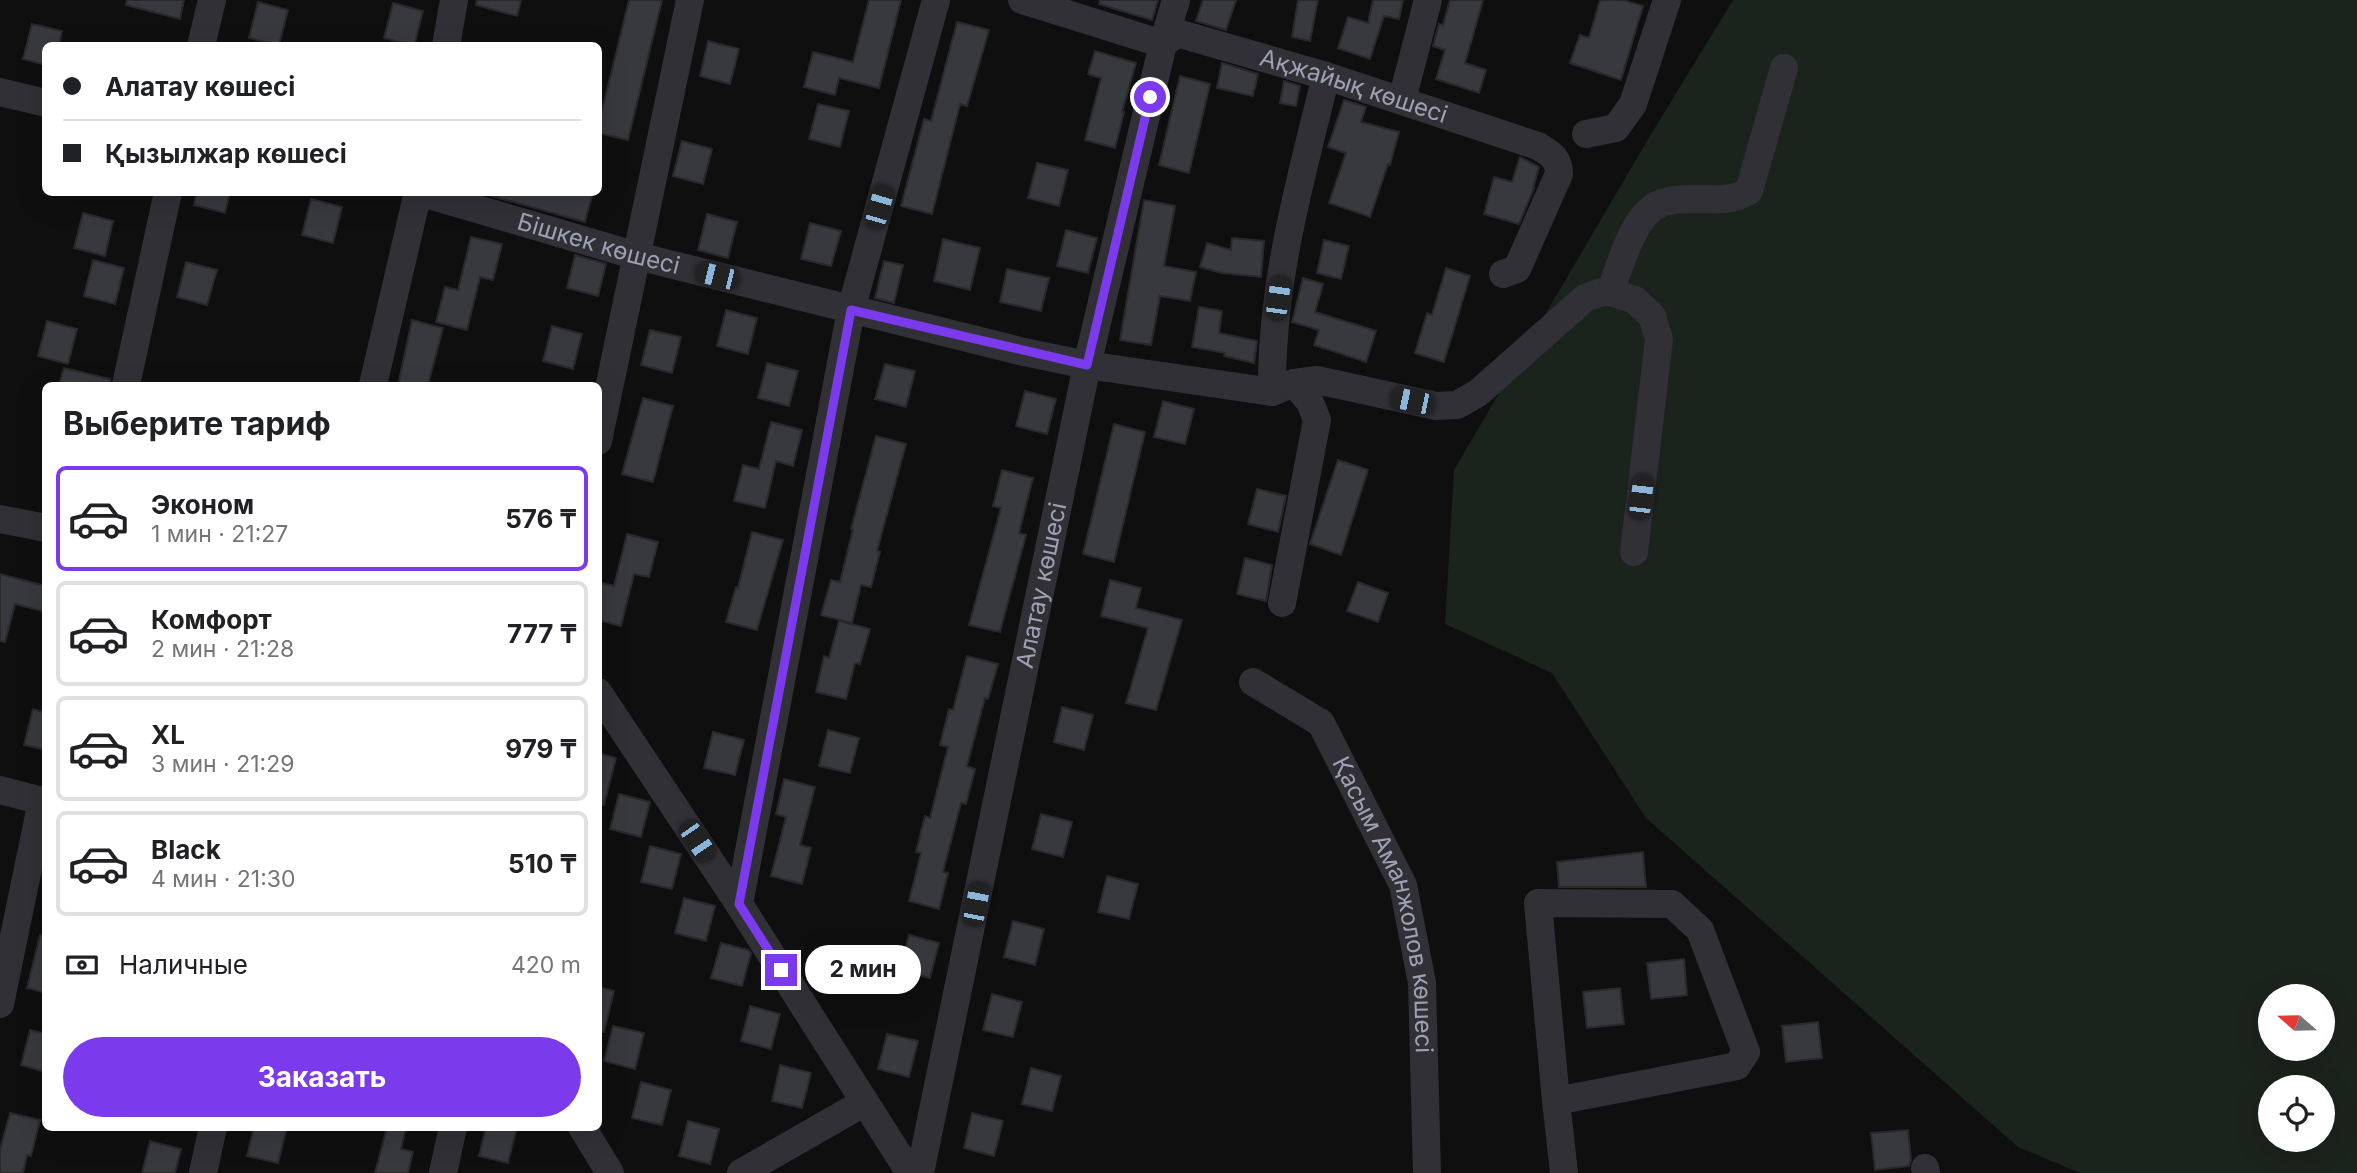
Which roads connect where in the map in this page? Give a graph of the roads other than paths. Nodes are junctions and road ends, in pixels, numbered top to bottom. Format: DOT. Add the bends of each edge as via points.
graph roads {
  1 [pos="212,0"];
  2 [pos="454,0"];
  3 [pos="690,0"];
  4 [pos="936,0"];
  5 [pos="1022,0"];
  6 [pos="1176,0"];
  7 [pos="1428,0"];
  8 [pos="1667,0"];
  9 [pos="202,42"];
  10 [pos="447,42"];
  11 [pos="1163,44"];
  12 [pos="1784,68"];
  13 [pos="1326,76"];
  14 [pos="0,92"];
  15 [pos="1402,100"];
  16 [pos="42,102"];
  17 [pos="1586,134"];
  18 [pos="167,196"];
  19 [pos="417,196"];
  20 [pos="432,196"];
  21 [pos="637,256"];
  22 [pos="1503,274"];
  23 [pos="1609,292"];
  24 [pos="851,310"];
  25 [pos="1087,365"];
  26 [pos="127,382"];
  27 [pos="374,382"];
  28 [pos="1283,388"];
  29 [pos="602,422"];
  30 [pos="0,519"];
  31 [pos="42,527"];
  32 [pos="1634,552"];
  33 [pos="1282,603"];
  34 [pos="1253,682"];
  35 [pos="602,698"];
  36 [pos="0,790"];
  37 [pos="42,801"];
  38 [pos="42,811"];
  39 [pos="739,904"];
  40 [pos="0,1003"];
  41 [pos="1556,1101"];
  42 [pos="865,1102"];
  43 [pos="212,1131"];
  44 [pos="452,1131"];
  45 [pos="584,1131"];
  46 [pos="203,1173"];
  47 [pos="443,1173"];
  48 [pos="610,1173"];
  49 [pos="741,1173"];
  50 [pos="910,1173"];
  51 [pos="920,1173"];
  52 [pos="1427,1173"];
  53 [pos="1564,1173"];
  1 -- 9 [label="street"];
  2 -- 10 [label="street"];
  3 -- 21 [label="street"];
  4 -- 24 [label="street"];
  5 -- 11 [label="street, Ақжайық көшесі"];
  6 -- 11 [label="street, Алатау көшесі"];
  7 -- 15 [label="street"];
  8 -- 17 [label="street" via="1633,104 1616,128"];
  11 -- 13 [label="street, Ақжайық көшесі" via="1177,33"];
  11 -- 25 [label="street, Алатау көшесі"];
  12 -- 23 [label="street" via="1749,191 1735,199 1678,199 1656,205 1634,230"];
  13 -- 15 [label="street, Ақжайық көшесі"];
  13 -- 28 [label="street" via="1288,229 1272,344"];
  14 -- 16 [label="street"];
  15 -- 22 [label="street, Ақжайық көшесі" via="1538,146 1559,162 1559,174 1517,269"];
  18 -- 26 [label="street"];
  19 -- 27 [label="street"];
  20 -- 21 [label="street, Бішкек көшесі"];
  21 -- 24 [label="street, Бішкек көшесі"];
  21 -- 29 [label="street"];
  23 -- 28 [label="street, Бішкек көшесі" via="1585,299 1478,393 1457,405 1436,406 1317,380"];
  23 -- 32 [label="street" via="1635,300 1652,316 1659,339"];
  24 -- 25 [label="street, Бішкек көшесі"];
  24 -- 39 [label="street"];
  25 -- 28 [label="street, Бішкек көшесі"];
  25 -- 51 [label="street, Алатау көшесі"];
  28 -- 33 [label="street" via="1310,402 1317,420"];
  30 -- 31 [label="street"];
  34 -- 52 [label="street, Қасым Аманжолов көшесі" via="1321,723 1403,885 1422,983"];
  35 -- 39 [label="street"];
  36 -- 37 [label="street"];
  38 -- 40 [label="street"];
  39 -- 42 [label="street"];
  41 -- 41 [label="street" via="1737,1066 1746,1052 1700,930 1671,904 1538,903"];
  41 -- 53 [label="street"];
  42 -- 49 [label="street"];
  42 -- 50 [label="street"];
  43 -- 46 [label="street"];
  44 -- 47 [label="street"];
  45 -- 48 [label="street"];
}
